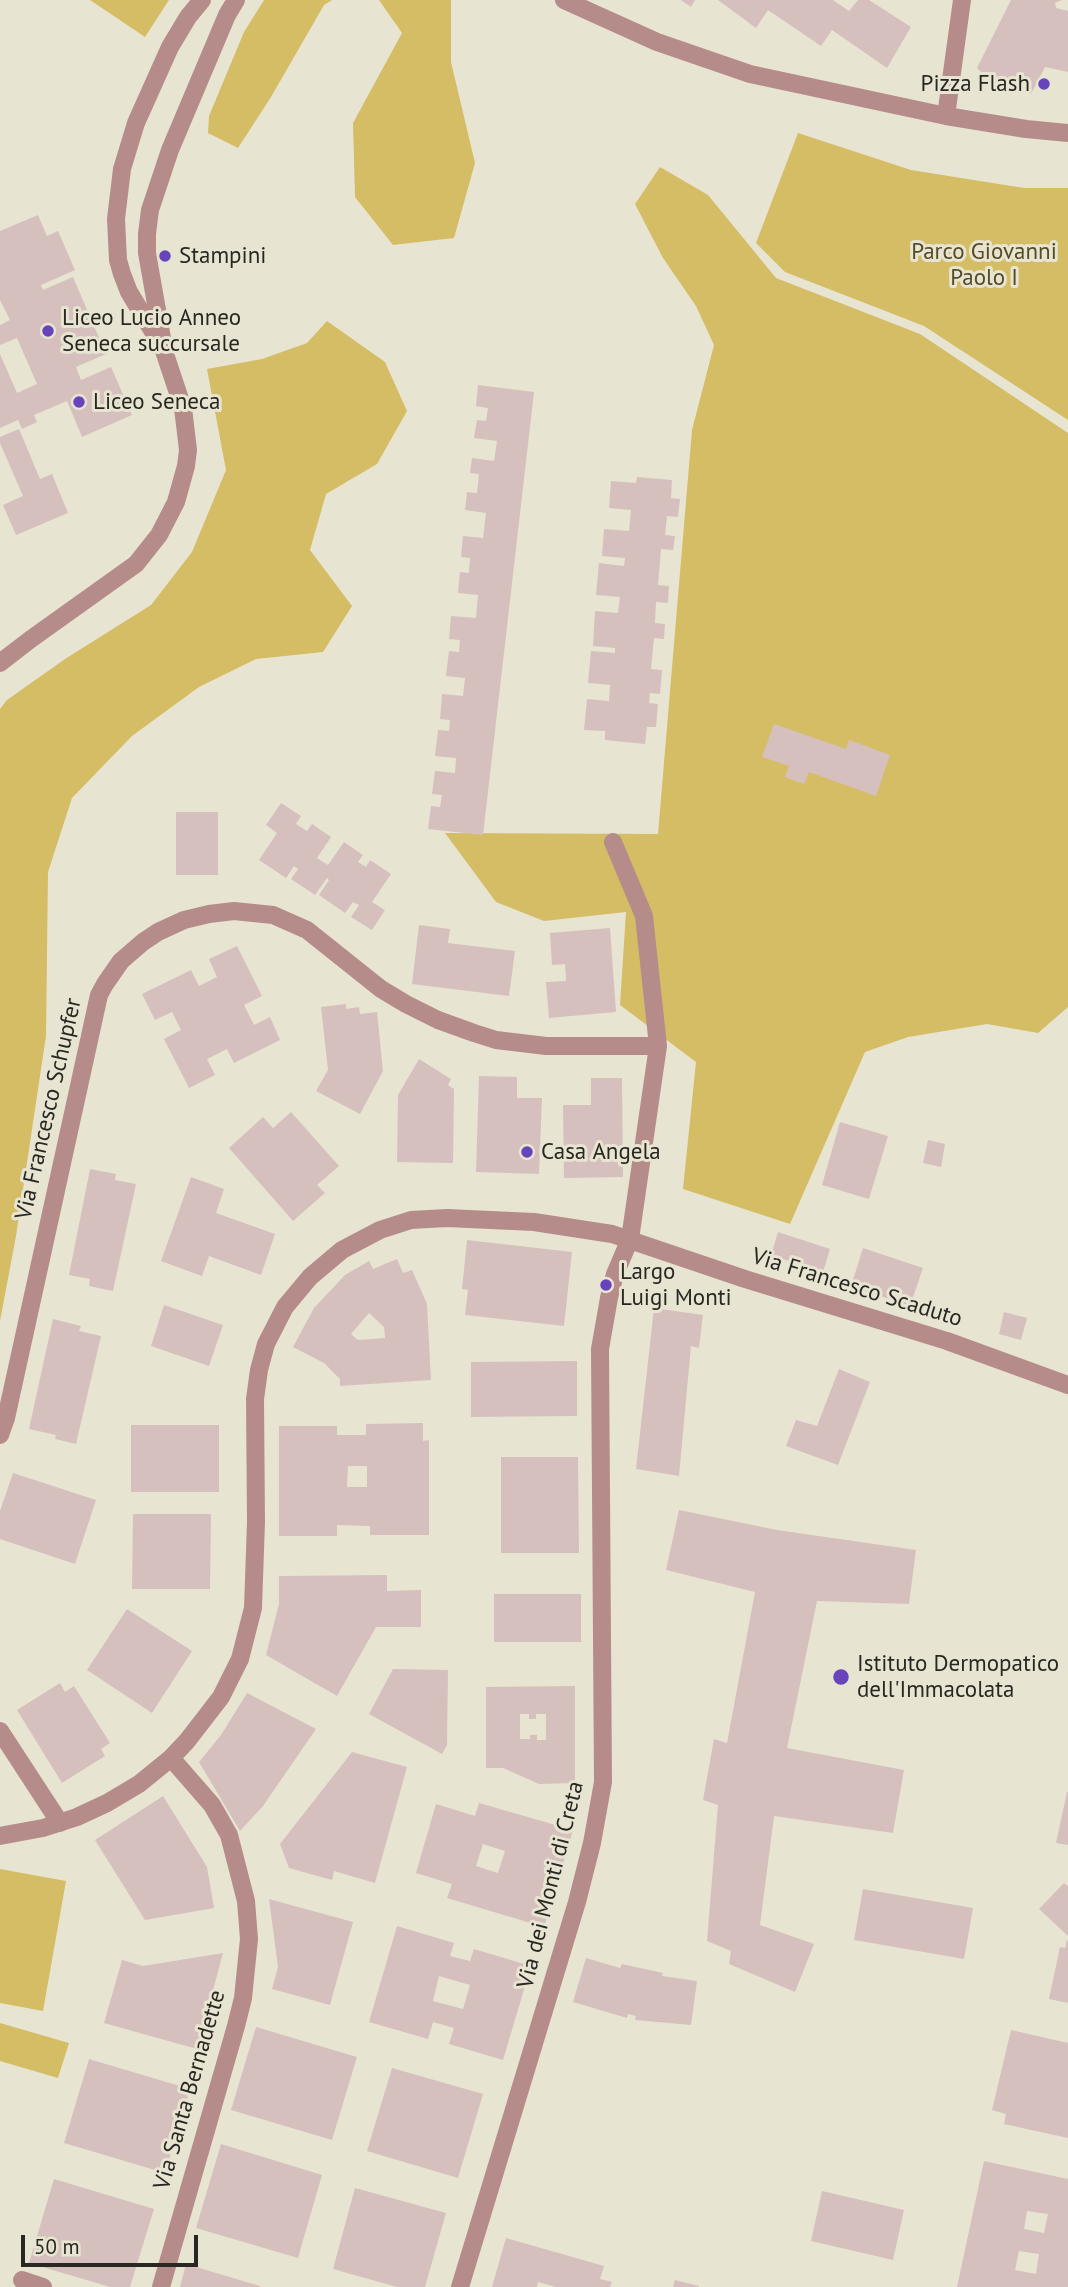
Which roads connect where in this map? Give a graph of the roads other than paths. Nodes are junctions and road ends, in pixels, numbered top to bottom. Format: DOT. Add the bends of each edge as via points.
graph roads {
  1 [pos="202,0"];
  2 [pos="236,0"];
  3 [pos="564,0"];
  4 [pos="962,0"];
  5 [pos="946,116"];
  6 [pos="1068,133"];
  7 [pos="163,348"];
  8 [pos="0,663"];
  9 [pos="613,842"];
  10 [pos="658,1046"];
  11 [pos="630,1239"];
  12 [pos="1068,1385"];
  13 [pos="0,1435"];
  14 [pos="0,1731"];
  15 [pos="171,1758"];
  16 [pos="60,1823"];
  17 [pos="0,1836"];
  18 [pos="22,2280"];
  19 [pos="43,2287"];
  20 [pos="161,2287"];
  21 [pos="460,2287"];
  1 -- 7 [label="street" via="179,31 154,80 132,135 118,191 120,267 129,292"];
  2 -- 7 [label="street" via="170,150 150,211 147,253"];
  3 -- 5 [label="street" via="725,66"];
  4 -- 5 [label="street"];
  5 -- 6 [label="street"];
  7 -- 8 [label="street" via="183,408 188,450 168,519 136,564"];
  9 -- 10 [label="street" via="644,916"];
  10 -- 11 [label="street"];
  10 -- 13 [label="street, Via Francesco Schupfer" via="546,1046 474,1033 406,1004 307,930 273,915 209,914 158,932 121,961 99,995"];
  11 -- 12 [label="street, Via Francesco Scaduto"];
  11 -- 15 [label="street, Via Francesco Scaduto" via="534,1222 447,1217 411,1220 355,1242 302,1285 276,1321 257,1379 255,1591 245,1645 214,1708"];
  11 -- 21 [label="street, Via dei Monti di Creta" via="615,1274 600,1356 604,1767 600,1805 577,1902"];
  14 -- 16 [label="street"];
  15 -- 16 [label="street, Via Francesco Scaduto" via="117,1797"];
  15 -- 20 [label="street, Via Santa Bernadette" via="212,1805 229,1835 246,1901 249,1938 239,2018"];
  16 -- 17 [label="street, Via Francesco Scaduto"];
  18 -- 19 [label="street"];
}
